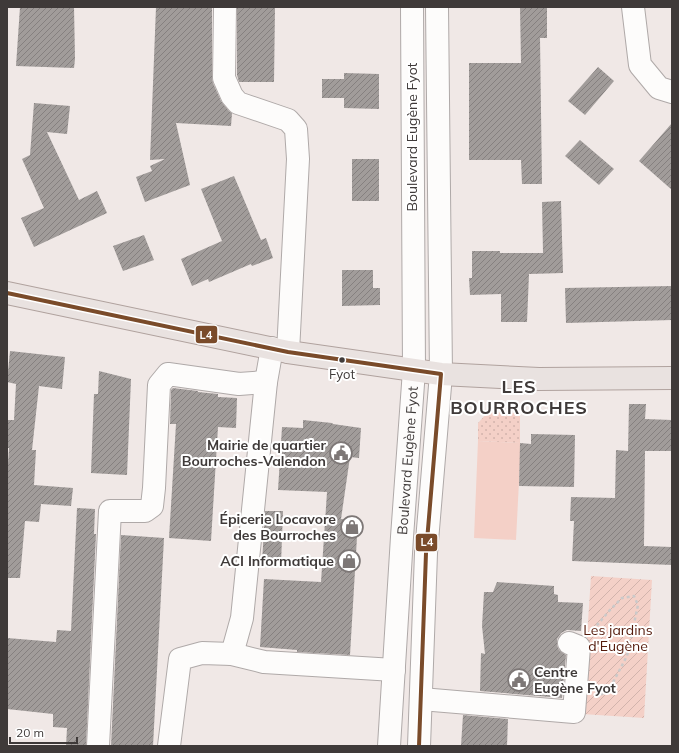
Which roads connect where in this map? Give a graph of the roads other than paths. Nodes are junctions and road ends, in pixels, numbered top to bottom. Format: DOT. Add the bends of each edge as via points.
graph roads {
  1 [pos="225,7"];
  2 [pos="412,7"];
  3 [pos="437,7"];
  4 [pos="633,7"];
  5 [pos="672,92"];
  6 [pos="7,293"];
  7 [pos="280,350"];
  8 [pos="414,370"];
  9 [pos="441,374"];
  10 [pos="672,378"];
  11 [pos="266,382"];
  12 [pos="574,645"];
  13 [pos="232,654"];
  14 [pos="394,670"];
  15 [pos="421,699"];
  16 [pos="98,746"];
  17 [pos="168,746"];
  18 [pos="389,746"];
  19 [pos="419,746"];
  1 -- 7 [label="street" via="224,78 232,96 238,103 288,120 296,129 298,159"];
  2 -- 8 [label="street, Boulevard Eugène Fyot"];
  3 -- 9 [label="street, Boulevard Eugène Fyot"];
  4 -- 5 [label="street" via="640,65 659,88"];
  6 -- 7 [label="main road"];
  7 -- 8 [label="main road"];
  7 -- 11 [label="street"];
  8 -- 9 [label="main road"];
  8 -- 14 [label="street, Boulevard Eugène Fyot"];
  9 -- 10 [label="main road" via="539,379"];
  9 -- 15 [label="street, Boulevard Eugène Fyot" via="426,553"];
  11 -- 13 [label="street" via="242,618"];
  11 -- 16 [label="street" via="239,384 168,374 159,385 152,506 145,512 110,511"];
  12 -- 15 [label="street" via="574,712"];
  13 -- 14 [label="street" via="264,662"];
  13 -- 17 [label="street" via="202,653 180,659"];
  14 -- 18 [label="street, Boulevard Eugène Fyot"];
  15 -- 19 [label="street, Boulevard Eugène Fyot"];
}
